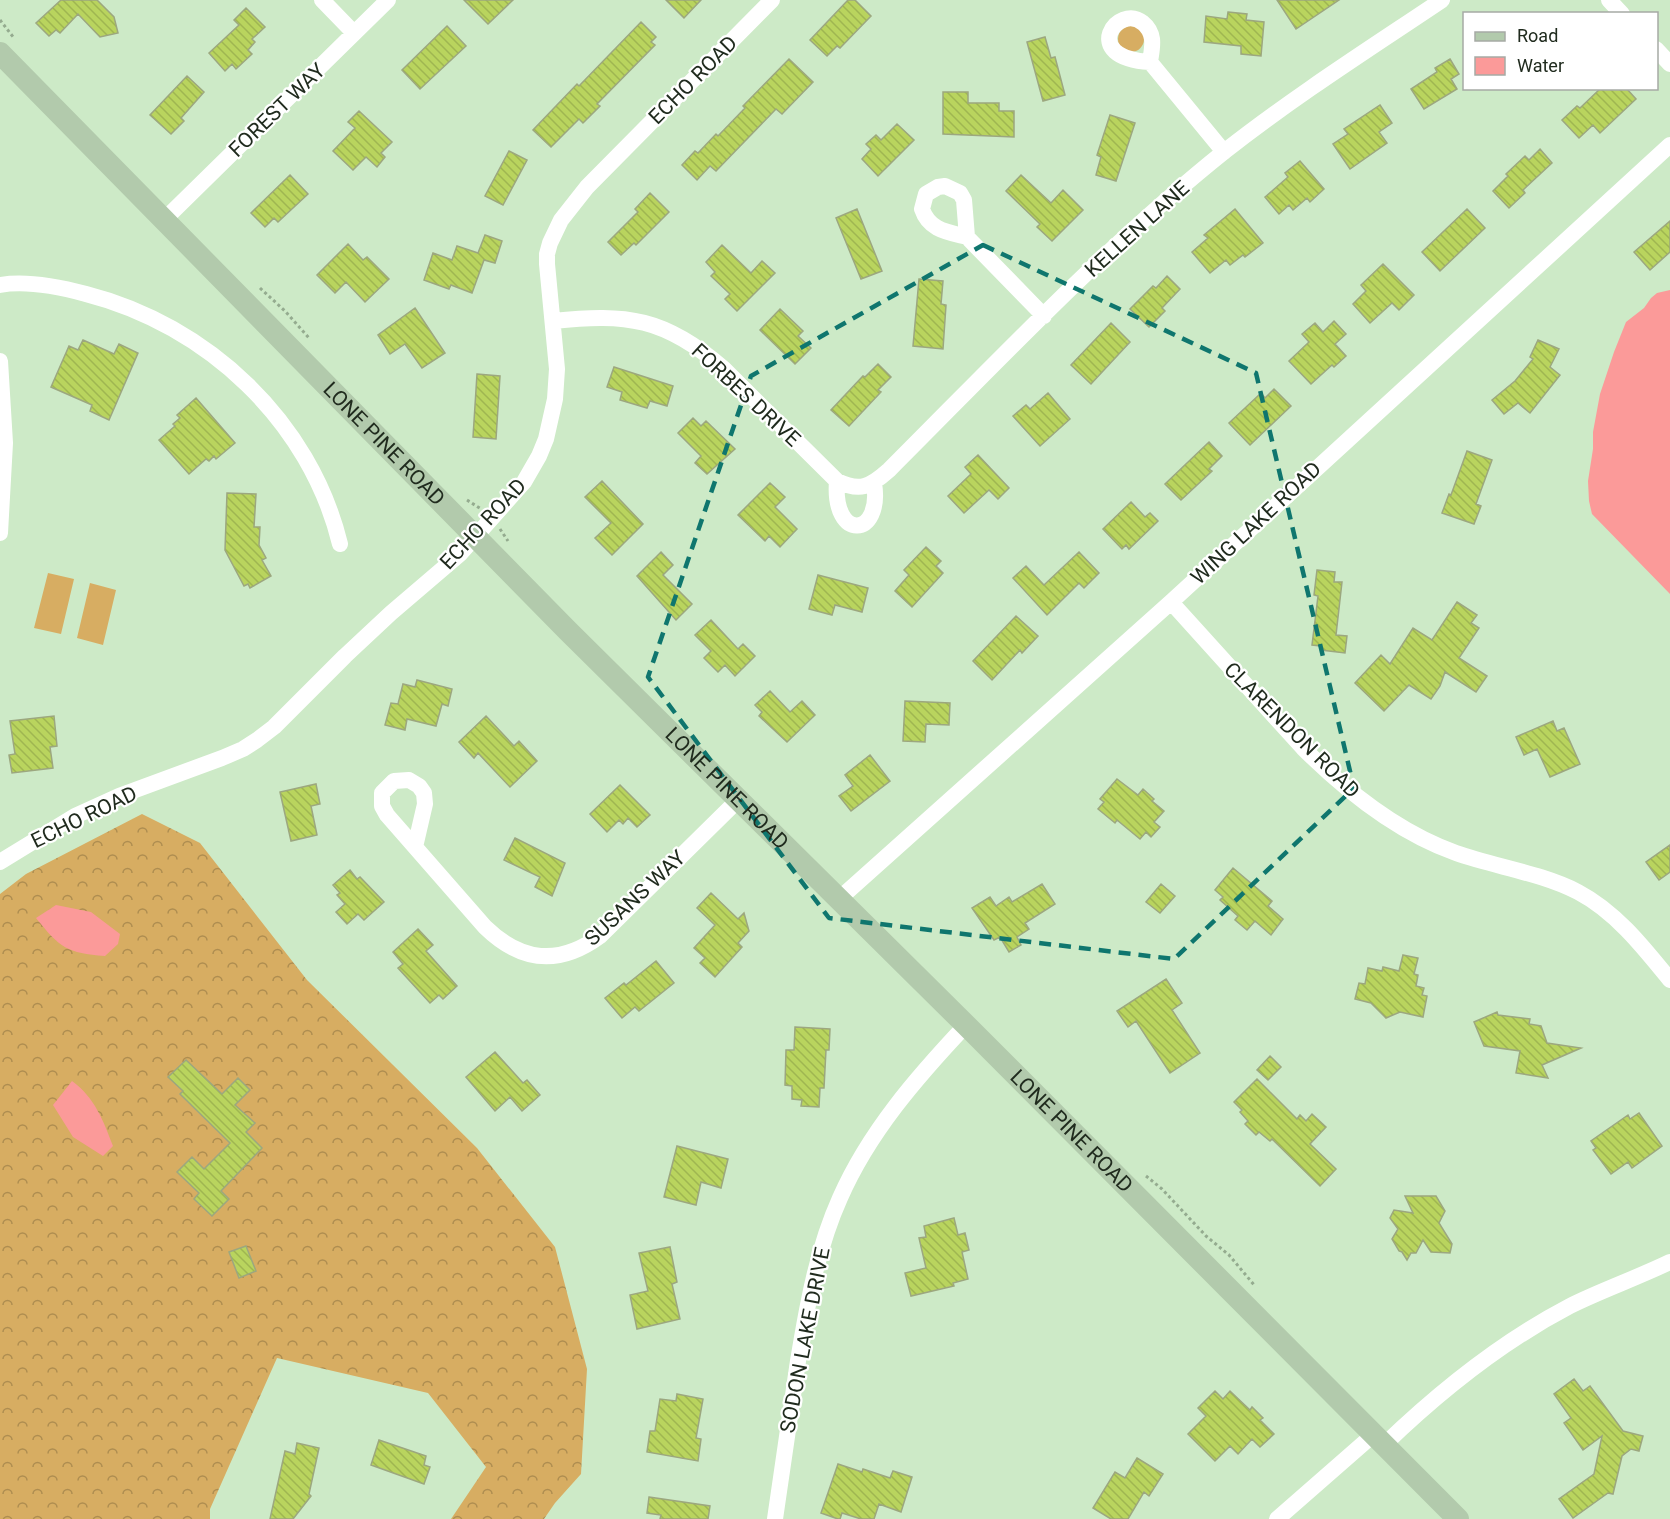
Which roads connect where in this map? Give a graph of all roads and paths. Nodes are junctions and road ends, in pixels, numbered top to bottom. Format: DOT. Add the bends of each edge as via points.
graph roads {
  1 [pos="322,0"];
  2 [pos="388,0"];
  3 [pos="772,0"];
  4 [pos="1442,0"];
  5 [pos="1609,0"];
  6 [pos="1621,12"];
  7 [pos="354,33"];
  8 [pos="1658,51"];
  9 [pos="0,53"];
  10 [pos="1150,62"];
  11 [pos="1670,64"];
  12 [pos="1670,144"];
  13 [pos="1224,152"];
  14 [pos="165,219"];
  15 [pos="967,237"];
  16 [pos="0,285"];
  17 [pos="1044,316"];
  18 [pos="553,321"];
  19 [pos="0,361"];
  20 [pos="837,481"];
  21 [pos="866,485"];
  22 [pos="0,533"];
  23 [pos="476,536"];
  24 [pos="340,544"];
  25 [pos="1171,602"];
  26 [pos="738,800"];
  27 [pos="415,847"];
  28 [pos="0,862"];
  29 [pos="839,899"];
  30 [pos="1670,980"];
  31 [pos="966,1025"];
  32 [pos="1670,1262"];
  33 [pos="1379,1440"];
  34 [pos="775,1519"];
  35 [pos="1277,1519"];
  36 [pos="1458,1519"];
  1 -- 7 [label="street"];
  2 -- 7 [label="street, FOREST WAY"];
  3 -- 18 [label="street, ECHO ROAD" via="569,209 548,254"];
  4 -- 13 [label="street, KELLEN LANE" via="1315,84"];
  5 -- 6 [label="street"];
  7 -- 14 [label="street, FOREST WAY"];
  8 -- 11 [label="street"];
  9 -- 14 [label="street, LONE PINE ROAD"];
  10 -- 13 [label="street"];
  12 -- 25 [label="street, WING LAKE ROAD"];
  13 -- 17 [label="street, KELLEN LANE" via="1137,226"];
  14 -- 23 [label="street, LONE PINE ROAD"];
  15 -- 17 [label="street"];
  16 -- 24 [label="street" via="45,286 107,299 191,338 217,357 256,393 294,440 319,483"];
  17 -- 21 [label="street, KELLEN LANE"];
  18 -- 20 [label="street, FORBES DRIVE" via="621,318 656,326 684,339 723,368"];
  18 -- 23 [label="street, ECHO ROAD" via="556,383 546,439 524,482"];
  19 -- 22 [label="street" via="5,443"];
  20 -- 21 [label="street, FORBES DRIVE" via="847,486"];
  20 -- 21 [label="street" via="839,511 852,525 861,525 872,515 876,494"];
  23 -- 26 [label="street, LONE PINE ROAD"];
  23 -- 28 [label="street, ECHO ROAD" via="258,740 75,816"];
  25 -- 29 [label="street, WING LAKE ROAD"];
  25 -- 30 [label="street, CLARENDON ROAD" via="1303,748 1366,804 1454,853 1578,892 1619,924"];
  26 -- 27 [label="street, SUSANS WAY" via="600,936 578,949 552,957 528,954 495,937"];
  26 -- 29 [label="street, LONE PINE ROAD"];
  29 -- 31 [label="street, LONE PINE ROAD"];
  31 -- 33 [label="street, LONE PINE ROAD"];
  31 -- 34 [label="street, SODON LAKE DRIVE" via="921,1075 872,1140 845,1188 827,1232 803,1332"];
  32 -- 33 [label="street" via="1601,1291 1540,1323"];
  33 -- 35 [label="street"];
  33 -- 36 [label="street, LONE PINE ROAD"];
}
